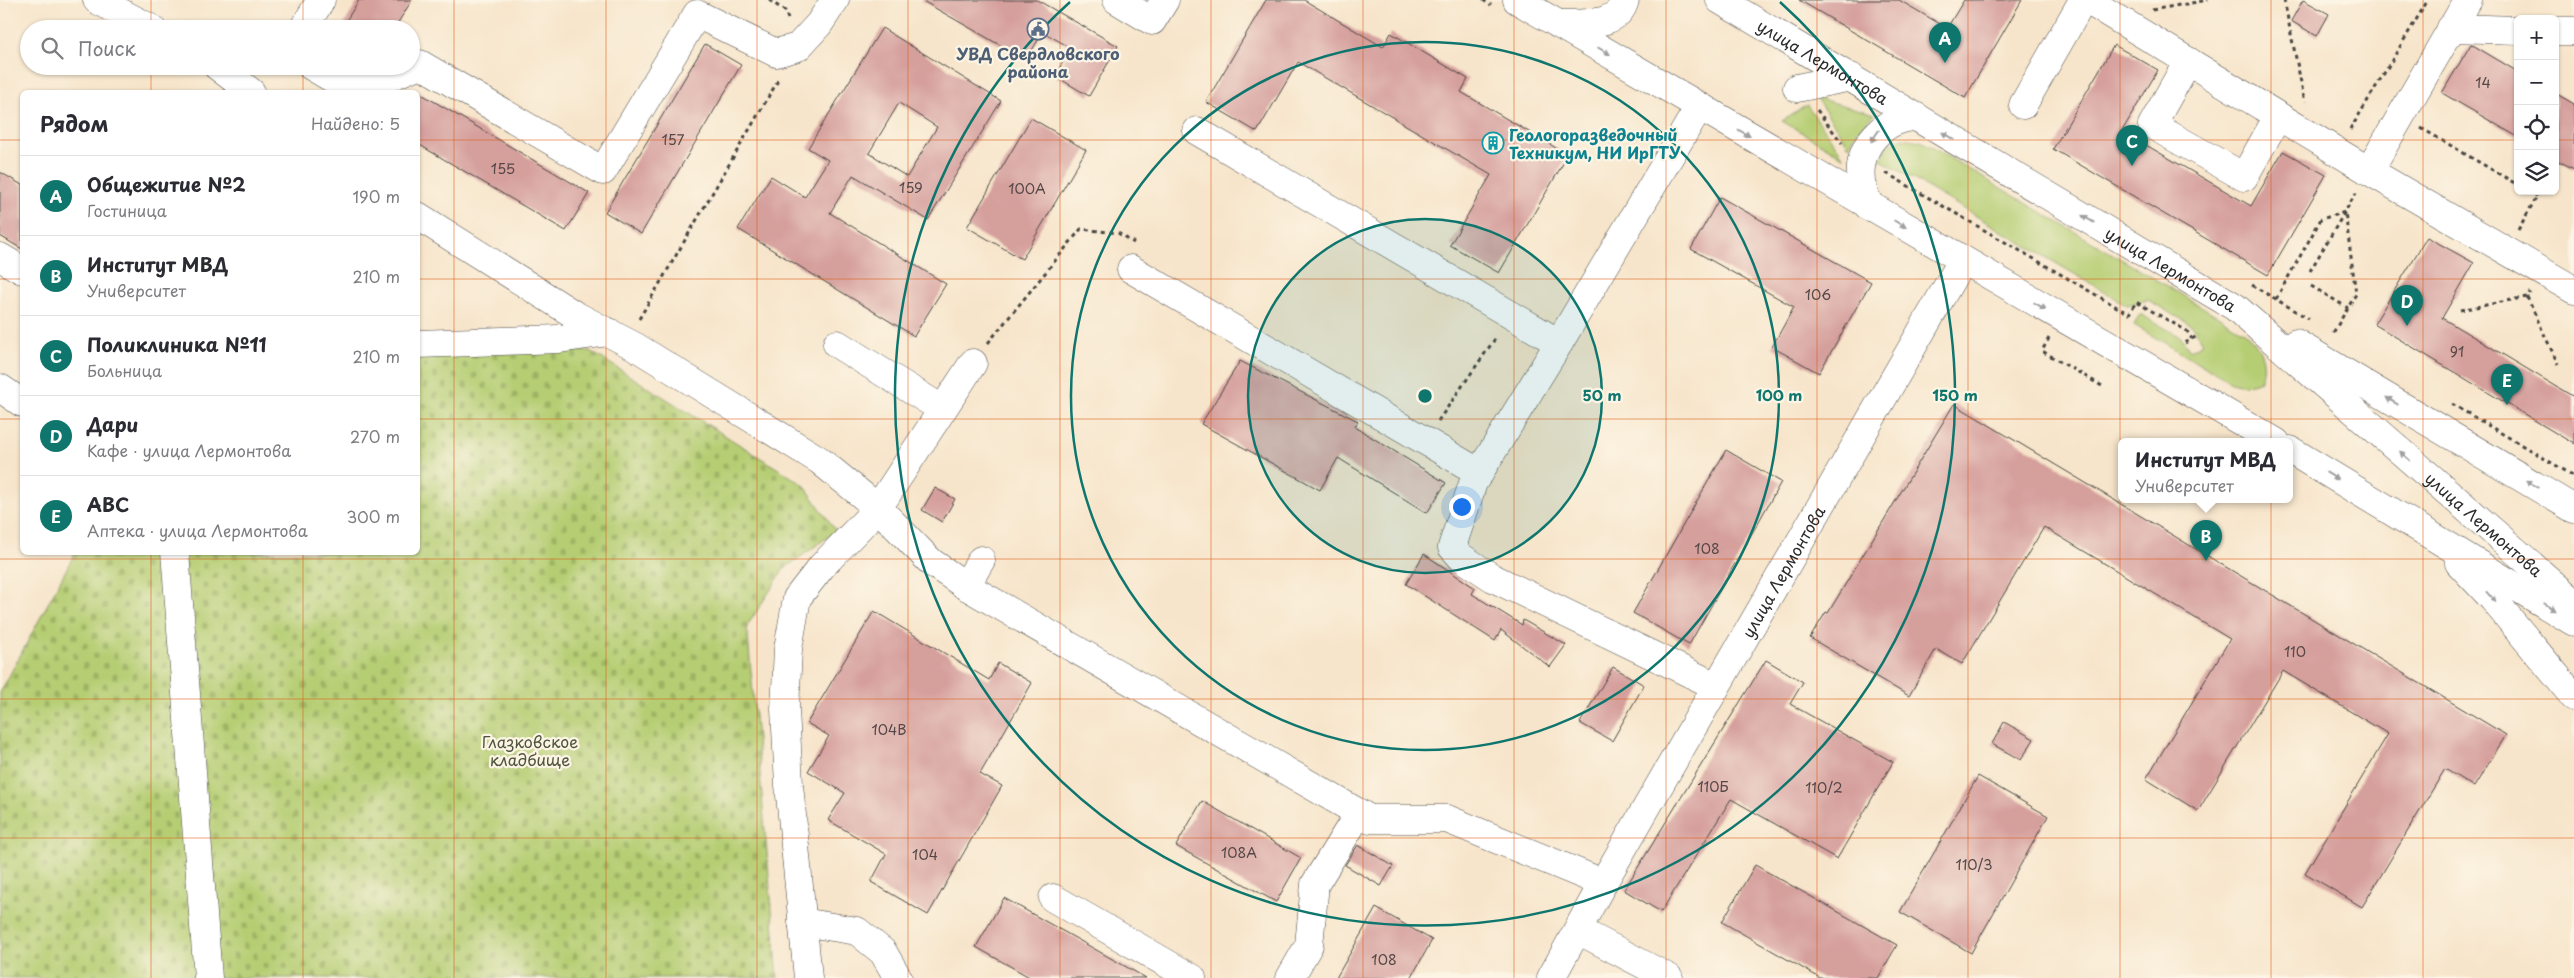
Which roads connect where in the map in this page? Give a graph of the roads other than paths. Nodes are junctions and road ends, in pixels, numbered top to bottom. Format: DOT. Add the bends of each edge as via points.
graph roads {
  1 [pos="97,0"];
  2 [pos="321,0"];
  3 [pos="835,0"];
  4 [pos="1117,0"];
  5 [pos="1165,0"];
  6 [pos="1517,0"];
  7 [pos="1625,0"];
  8 [pos="1720,0"];
  9 [pos="2083,0"];
  10 [pos="2087,0"];
  11 [pos="2468,0"];
  12 [pos="135,20"];
  13 [pos="309,20"];
  14 [pos="1558,24"];
  15 [pos="2451,28"];
  16 [pos="2514,30"];
  17 [pos="2559,31"];
  18 [pos="2574,31"];
  19 [pos="2188,61"];
  20 [pos="420,64"];
  21 [pos="229,75"];
  22 [pos="326,75"];
  23 [pos="395,75"];
  24 [pos="1851,77"];
  25 [pos="1798,88"];
  26 [pos="248,90"];
  27 [pos="2023,105"];
  28 [pos="1698,107"];
  29 [pos="2278,116"];
  30 [pos="1917,117"];
  31 [pos="1197,131"];
  32 [pos="2369,171"];
  33 [pos="1869,206"];
  34 [pos="420,217"];
  35 [pos="1133,256"];
  36 [pos="0,257"];
  37 [pos="1962,261"];
  38 [pos="20,269"];
  39 [pos="2574,290"];
  40 [pos="2235,307"];
  41 [pos="617,337"];
  42 [pos="1559,343"];
  43 [pos="420,344"];
  44 [pos="837,344"];
  45 [pos="973,363"];
  46 [pos="0,388"];
  47 [pos="20,402"];
  48 [pos="942,409"];
  49 [pos="2269,438"];
  50 [pos="2293,452"];
  51 [pos="1480,472"];
  52 [pos="878,508"];
  53 [pos="2574,508"];
  54 [pos="2434,537"];
  55 [pos="175,555"];
  56 [pos="981,560"];
  57 [pos="966,586"];
  58 [pos="2574,602"];
  59 [pos="2574,622"];
  60 [pos="1716,686"];
  61 [pos="2574,697"];
  62 [pos="1359,813"];
  63 [pos="1603,884"];
  64 [pos="1053,898"];
  65 [pos="802,922"];
  66 [pos="1578,930"];
  67 [pos="208,978"];
  68 [pos="808,978"];
  69 [pos="898,978"];
  70 [pos="1192,978"];
  71 [pos="1290,978"];
  72 [pos="1552,978"];
  73 [pos="1669,978"];
  1 -- 12 [label="main road"];
  2 -- 13 [label="main road"];
  3 -- 20 [label="main road" via="798,47 776,53 697,14 604,172"];
  4 -- 5 [label="main road" via="1152,21"];
  6 -- 14 [label="main road"];
  7 -- 14 [label="main road" via="1616,17 1606,21"];
  8 -- 24 [label="main road, улица Лермонтова"];
  9 -- 27 [label="main road"];
  10 -- 19 [label="main road"];
  11 -- 15 [label="main road"];
  14 -- 28 [label="main road, one-way"];
  15 -- 16 [label="main road"];
  15 -- 32 [label="main road"];
  17 -- 18 [label="main road"];
  19 -- 29 [label="main road"];
  19 -- 29 [label="main road" via="2152,124 2244,177"];
  21 -- 26 [label="main road"];
  22 -- 23 [label="main road" via="345,86"];
  24 -- 25 [label="main road"];
  24 -- 30 [label="main road, улица Лермонтова"];
  28 -- 33 [label="main road, one-way"];
  28 -- 42 [label="main road"];
  29 -- 32 [label="main road"];
  30 -- 33 [label="main road, one-way" via="1902,117 1878,130 1867,148 1861,182"];
  40 -- 30 [label="main road, улица Лермонтова, one-way"];
  31 -- 42 [label="main road"];
  32 -- 39 [label="main road"];
  33 -- 37 [label="main road, one-way"];
  34 -- 41 [label="main road" via="575,315"];
  35 -- 51 [label="main road"];
  36 -- 38 [label="main road"];
  37 -- 49 [label="main road, one-way"];
  37 -- 60 [label="main road, улица Лермонтова"];
  53 -- 40 [label="main road, one-way"];
  58 -- 40 [label="main road, улица Лермонтова, one-way"];
  41 -- 43 [label="main road"];
  41 -- 52 [label="main road" via="819,460"];
  42 -- 51 [label="main road"];
  44 -- 48 [label="main road"];
  45 -- 48 [label="main road"];
  46 -- 47 [label="main road"];
  48 -- 52 [label="main road"];
  50 -- 54 [label="main road, улица Лермонтова, one-way"];
  51 -- 60 [label="main road" via="1473,483 1452,547 1461,557 1493,578"];
  52 -- 57 [label="main road" via="931,562"];
  52 -- 65 [label="main road" via="822,566 797,598 788,649 785,710"];
  54 -- 59 [label="main road, улица Лермонтова, one-way"];
  54 -- 61 [label="main road, one-way" via="2493,599"];
  55 -- 67 [label="main road"];
  56 -- 57 [label="main road"];
  57 -- 62 [label="main road"];
  60 -- 63 [label="main road, улица Лермонтова"];
  62 -- 63 [label="main road" via="1370,818 1447,819"];
  62 -- 71 [label="main road" via="1315,884 1309,945"];
  63 -- 66 [label="main road, улица Лермонтова"];
  64 -- 70 [label="main road"];
  65 -- 68 [label="main road"];
  65 -- 69 [label="main road" via="857,931 883,952"];
  66 -- 72 [label="main road, улица Лермонтова"];
  66 -- 73 [label="main road"];
}
